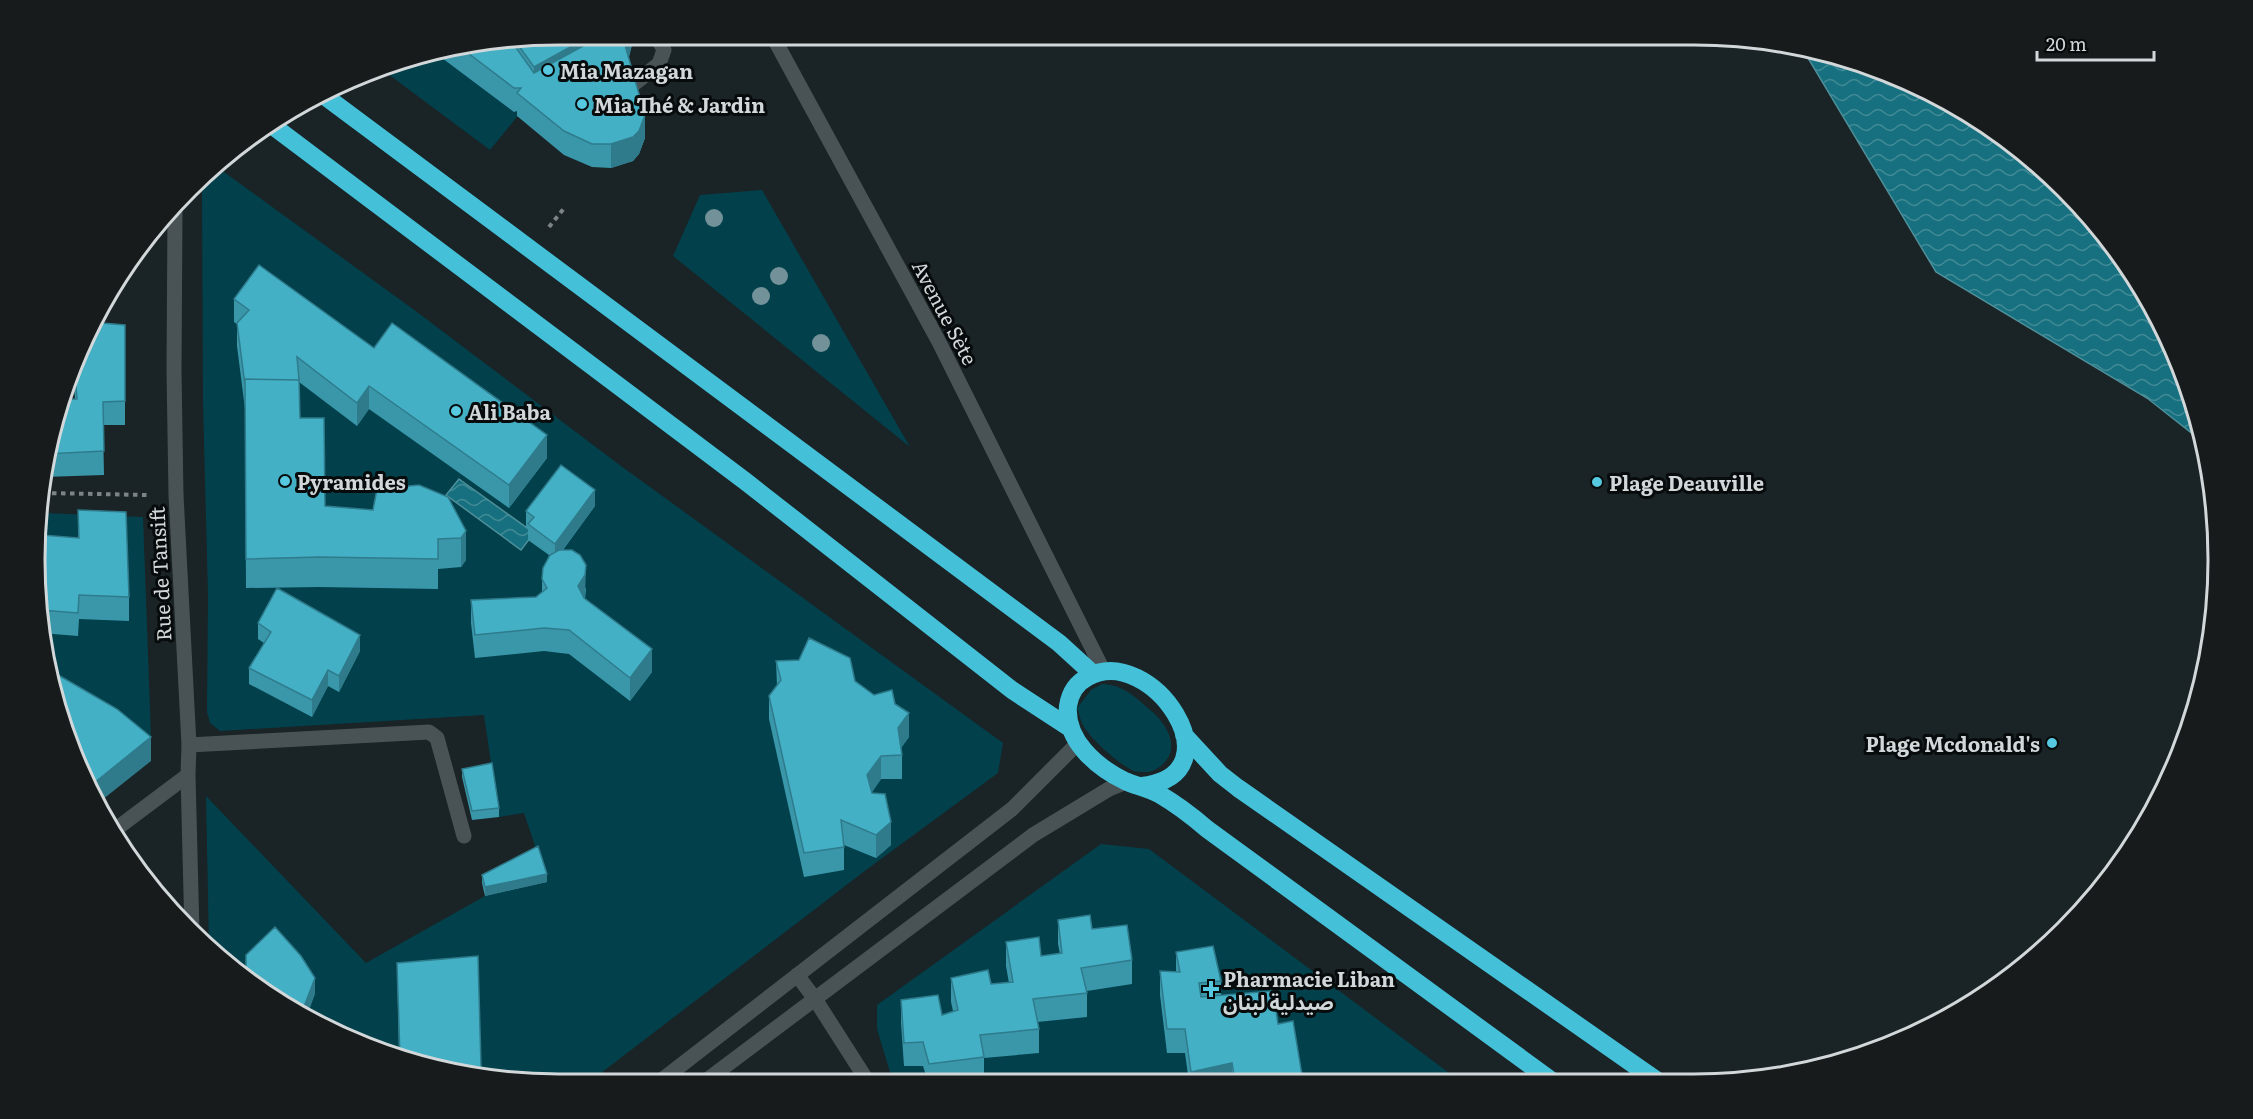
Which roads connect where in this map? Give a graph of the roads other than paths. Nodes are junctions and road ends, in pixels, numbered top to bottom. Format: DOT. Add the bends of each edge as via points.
graph roads {
  1 [pos="661,45"];
  2 [pos="777,45"];
  3 [pos="635,83"];
  4 [pos="329,99"];
  5 [pos="278,130"];
  6 [pos="175,218"];
  7 [pos="1098,673"];
  8 [pos="1184,735"];
  9 [pos="1074,736"];
  10 [pos="189,745"];
  11 [pos="188,775"];
  12 [pos="1134,784"];
  13 [pos="120,826"];
  14 [pos="464,836"];
  15 [pos="192,918"];
  16 [pos="797,975"];
  17 [pos="815,999"];
  18 [pos="670,1074"];
  19 [pos="715,1074"];
  20 [pos="863,1074"];
  21 [pos="1542,1074"];
  22 [pos="1647,1074"];
  1 -- 3 [label="street" via="664,50 659,64"];
  2 -- 7 [label="street, Avenue Sète" via="939,342 1075,612"];
  4 -- 7 [label="highway"];
  5 -- 9 [label="highway" via="745,481"];
  6 -- 10 [label="street, Rue de Tansift" via="176,495"];
  7 -- 8 [label="highway" via="1128,675 1148,684 1175,710"];
  7 -- 9 [label="highway" via="1076,686 1070,696 1067,720"];
  8 -- 12 [label="highway" via="1185,752 1179,771 1165,781"];
  8 -- 22 [label="highway" via="1238,788"];
  9 -- 12 [label="highway" via="1093,759"];
  9 -- 16 [label="street" via="1012,809"];
  10 -- 11 [label="street, Rue de Tansift"];
  10 -- 14 [label="street" via="429,732 437,738"];
  11 -- 13 [label="street"];
  11 -- 15 [label="street, Rue de Tansift"];
  12 -- 17 [label="street" via="1109,789 1033,835"];
  12 -- 21 [label="highway" via="1186,811"];
  16 -- 17 [label="street"];
  16 -- 18 [label="street"];
  17 -- 19 [label="street"];
  17 -- 20 [label="street"];
}
